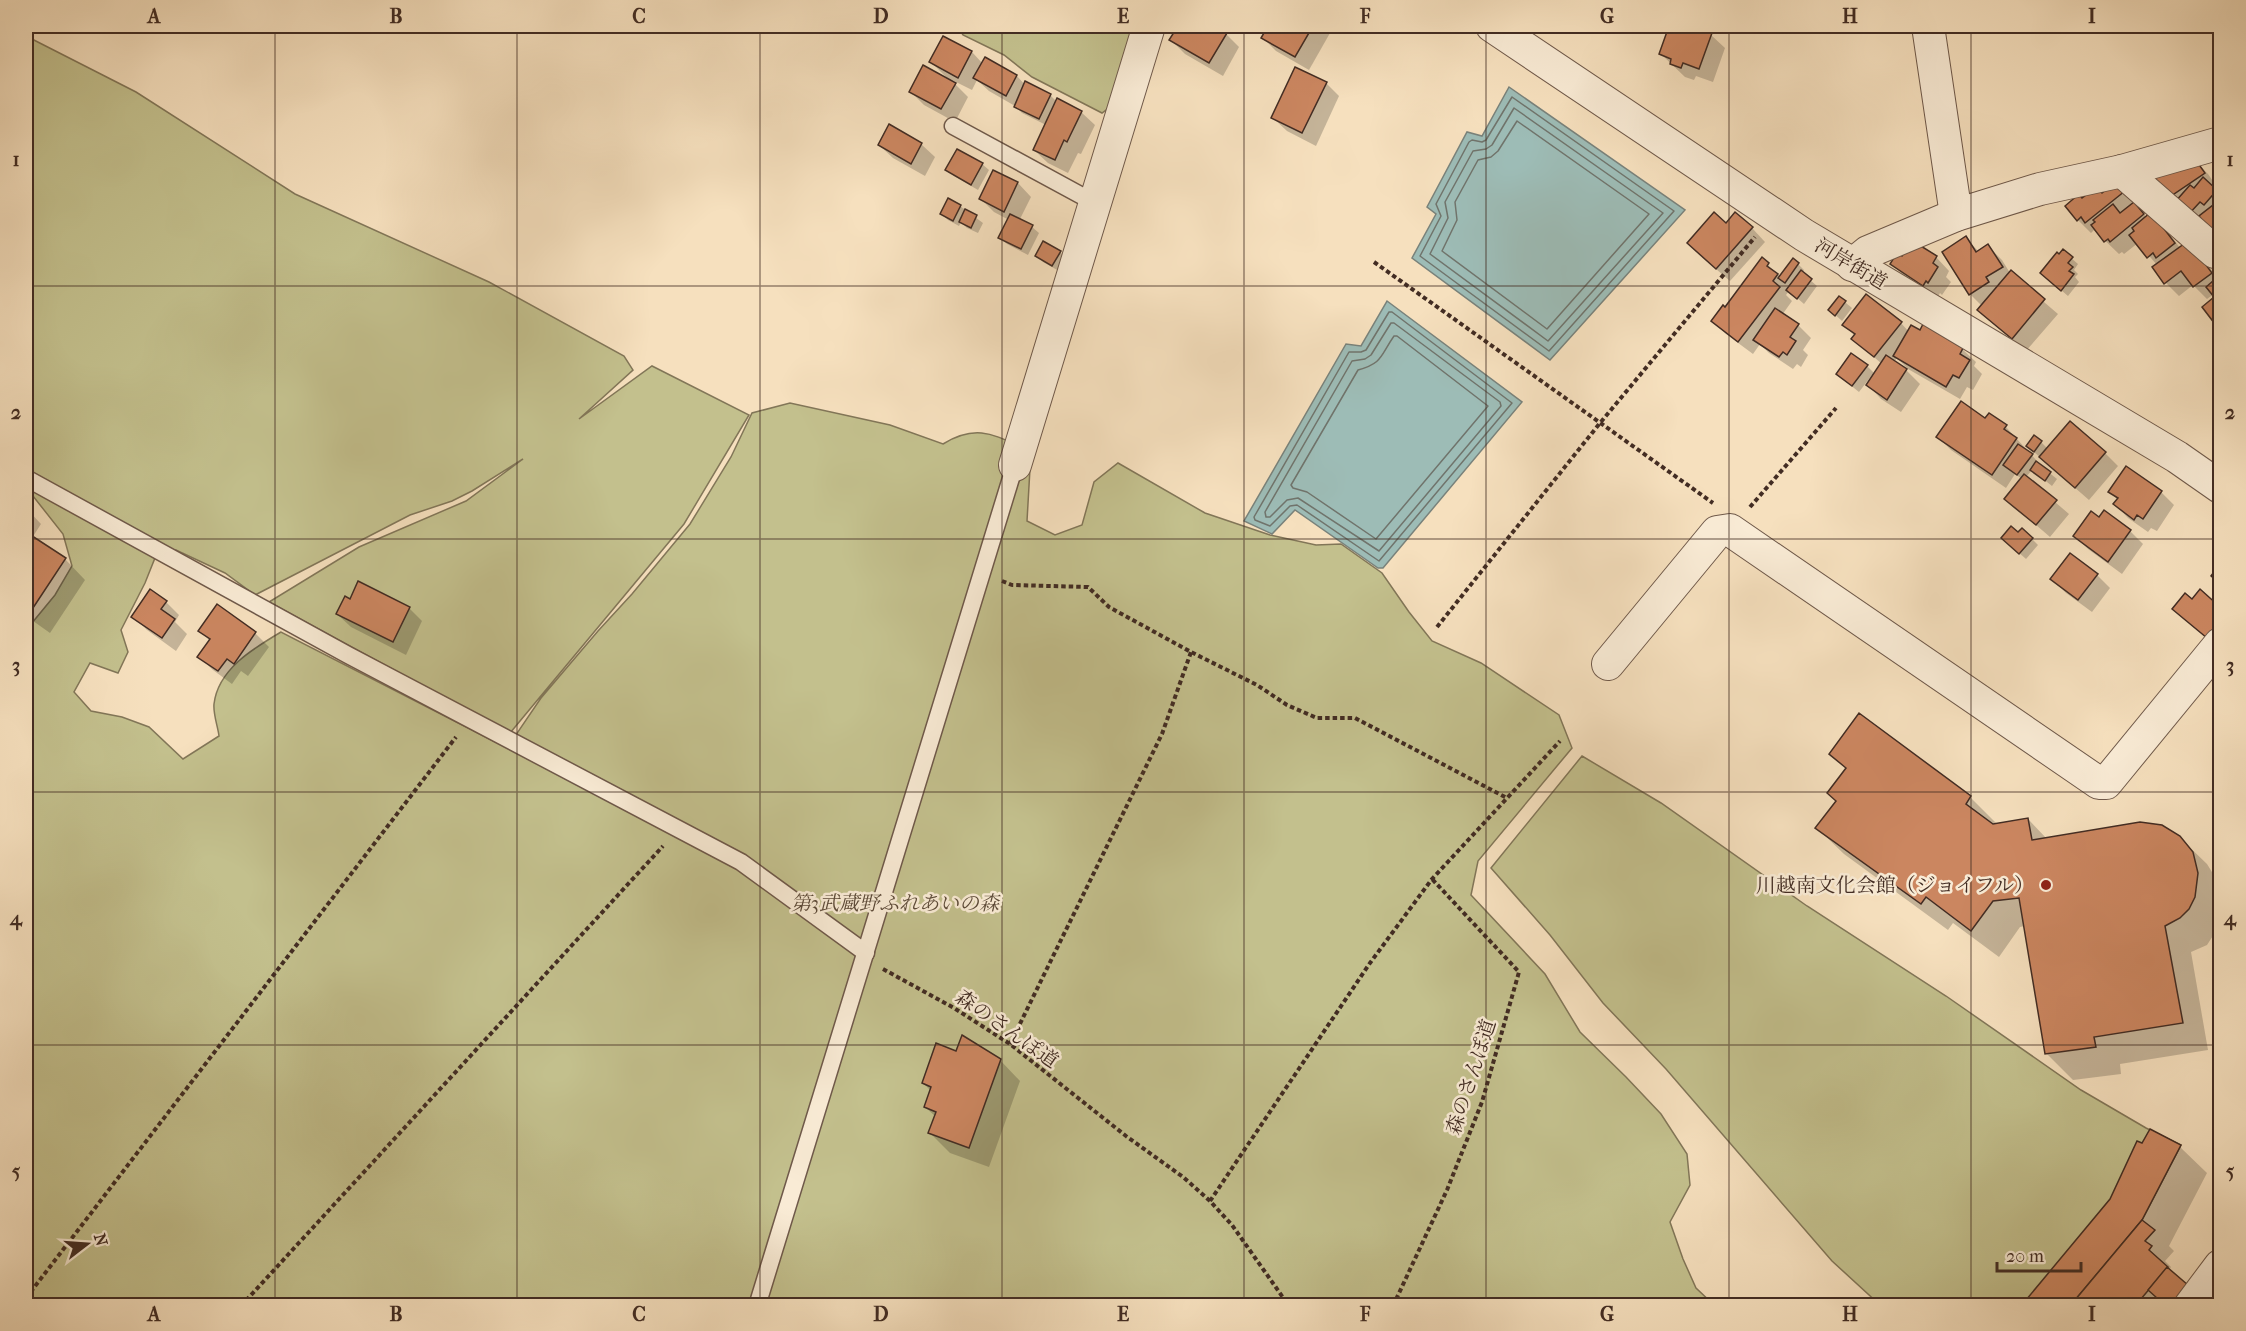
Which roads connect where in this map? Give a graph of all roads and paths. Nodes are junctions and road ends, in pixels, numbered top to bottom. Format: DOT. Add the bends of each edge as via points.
graph roads {
  1 [pos="1149,26"];
  2 [pos="1492,26"];
  3 [pos="1928,26"];
  4 [pos="953,126"];
  5 [pos="2220,143"];
  6 [pos="2122,171"];
  7 [pos="1095,203"];
  8 [pos="1773,215"];
  9 [pos="1956,215"];
  10 [pos="2220,250"];
  11 [pos="1374,262"];
  12 [pos="1852,265"];
  13 [pos="1836,408"];
  14 [pos="1600,423"];
  15 [pos="1015,465"];
  16 [pos="26,478"];
  17 [pos="2220,488"];
  18 [pos="1734,525"];
  19 [pos="982,573"];
  20 [pos="1437,627"];
  21 [pos="2220,644"];
  22 [pos="1191,652"];
  23 [pos="1608,664"];
  24 [pos="471,719"];
  25 [pos="1560,741"];
  26 [pos="1507,798"];
  27 [pos="679,828"];
  28 [pos="1432,879"];
  29 [pos="865,956"];
  30 [pos="1010,1044"];
  31 [pos="1210,1200"];
  32 [pos="2220,1266"];
  33 [pos="26,1298"];
  34 [pos="241,1305"];
  35 [pos="757,1305"];
  36 [pos="1289,1305"];
  37 [pos="1393,1305"];
  38 [pos="2190,1305"];
  1 -- 7 [label="street"];
  2 -- 8 [label="street, 河岸街道"];
  3 -- 9 [label="street"];
  4 -- 7 [label="lane"];
  5 -- 6 [label="street"];
  6 -- 9 [label="street" via="2040,189"];
  6 -- 10 [label="street" via="2189,232 2215,252"];
  7 -- 15 [label="street"];
  8 -- 12 [label="street, 河岸街道"];
  8 -- 14 [label="path"];
  9 -- 12 [label="street" via="1868,252"];
  11 -- 14 [label="path"];
  12 -- 17 [label="street, 河岸街道" via="2177,457"];
  13 -- 18 [label="path"];
  14 -- 18 [label="path"];
  14 -- 20 [label="path"];
  15 -- 19 [label="lane"];
  16 -- 24 [label="lane"];
  18 -- 21 [label="street" via="2099,783 2106,783"];
  18 -- 23 [label="street" via="1717,532"];
  19 -- 22 [label="path" via="1012,585 1088,587 1109,607"];
  19 -- 29 [label="lane"];
  22 -- 26 [label="path" via="1317,718 1355,718"];
  22 -- 30 [label="path" via="1162,734"];
  24 -- 27 [label="lane"];
  24 -- 33 [label="path"];
  25 -- 26 [label="path"];
  26 -- 28 [label="path"];
  27 -- 29 [label="lane" via="741,862"];
  27 -- 34 [label="path"];
  28 -- 31 [label="path" via="1370,963"];
  28 -- 37 [label="path, 森のさんぽ道" via="1519,972 1482,1102 1448,1190"];
  29 -- 30 [label="path, 森のさんぽ道"];
  29 -- 35 [label="lane"];
  30 -- 31 [label="path, 森のさんぽ道"];
  31 -- 36 [label="path, 森のさんぽ道"];
  32 -- 38 [label="street"];
}
